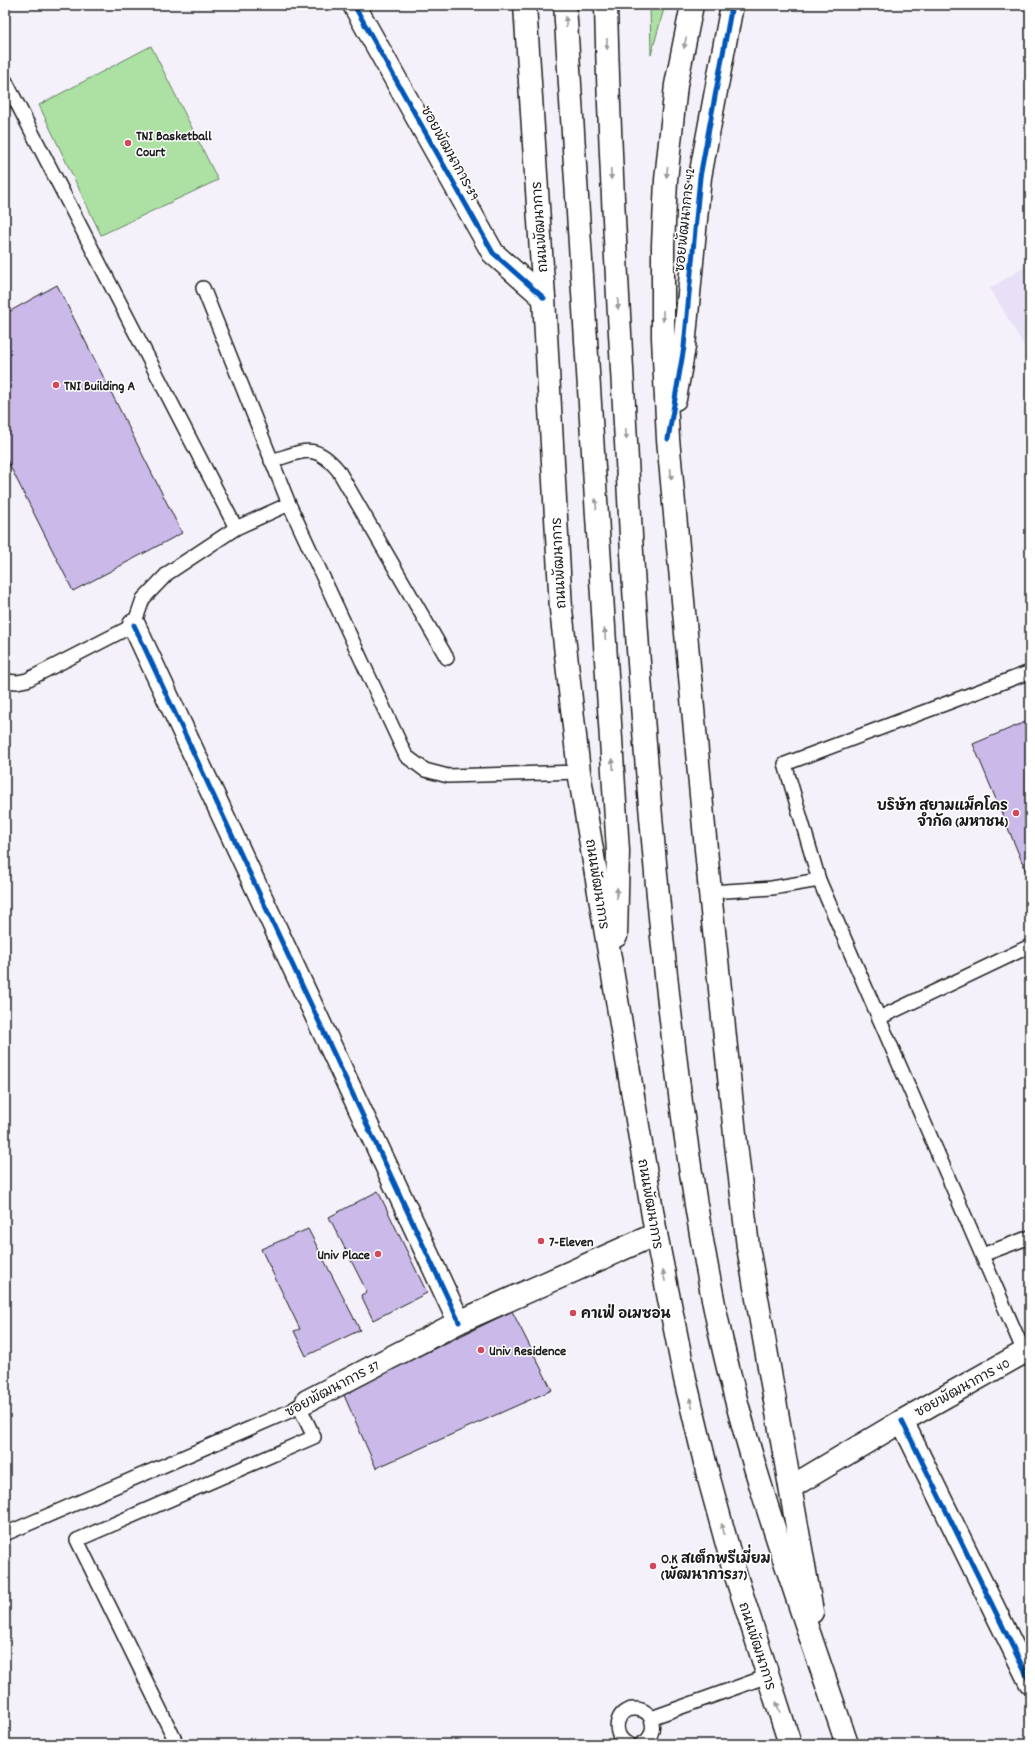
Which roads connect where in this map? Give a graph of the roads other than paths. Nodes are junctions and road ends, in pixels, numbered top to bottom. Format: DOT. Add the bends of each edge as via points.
graph roads {
  1 [pos="354,5"];
  2 [pos="525,5"];
  3 [pos="565,5"];
  4 [pos="606,5"];
  5 [pos="692,5"];
  6 [pos="732,5"];
  7 [pos="5,80"];
  8 [pos="203,288"];
  9 [pos="544,298"];
  10 [pos="668,439"];
  11 [pos="271,461"];
  12 [pos="289,504"];
  13 [pos="236,528"];
  14 [pos="134,625"];
  15 [pos="447,658"];
  16 [pos="1030,672"];
  17 [pos="5,681"];
  18 [pos="579,772"];
  19 [pos="819,880"];
  20 [pos="710,892"];
  21 [pos="1030,946"];
  22 [pos="615,988"];
  23 [pos="880,1018"];
  24 [pos="656,1234"];
  25 [pos="1030,1237"];
  26 [pos="982,1255"];
  27 [pos="459,1322"];
  28 [pos="1027,1351"];
  29 [pos="303,1403"];
  30 [pos="902,1421"];
  31 [pos="792,1487"];
  32 [pos="5,1534"];
  33 [pos="822,1670"];
  34 [pos="768,1676"];
  35 [pos="1030,1682"];
  36 [pos="651,1718"];
  37 [pos="649,1742"];
  38 [pos="177,1744"];
  39 [pos="629,1744"];
  40 [pos="790,1744"];
  41 [pos="847,1744"];
  1 -- 9 [label="main road, ซอยพัฒนาการ 39" via="493,253"];
  2 -- 9 [label="main road, ถนนพัฒนาการ"];
  22 -- 3 [label="main road, one-way" via="618,851"];
  4 -- 33 [label="main road, one-way" via="609,136 639,679 668,991 685,1128 719,1328 740,1417 785,1564"];
  5 -- 10 [label="main road, one-way" via="676,85 666,180 663,331"];
  6 -- 10 [label="main road, ซอยพัฒนาการ 42" via="700,177 684,347"];
  7 -- 13 [label="lane"];
  8 -- 11 [label="lane"];
  9 -- 18 [label="main road, ถนนพัฒนาการ" via="561,609"];
  10 -- 20 [label="main road, one-way"];
  11 -- 12 [label="lane"];
  11 -- 15 [label="lane" via="306,450 319,452 329,458"];
  12 -- 13 [label="lane"];
  12 -- 18 [label="lane" via="406,756 425,770 448,776"];
  13 -- 14 [label="lane" via="168,573 143,599"];
  14 -- 17 [label="lane" via="27,680"];
  14 -- 27 [label="main road"];
  16 -- 19 [label="lane" via="784,764"];
  18 -- 22 [label="main road, ถนนพัฒนาการ"];
  19 -- 20 [label="lane" via="772,888"];
  19 -- 23 [label="lane"];
  20 -- 31 [label="main road" via="748,1247"];
  21 -- 23 [label="lane"];
  22 -- 24 [label="main road, ถนนพัฒนาการ"];
  23 -- 26 [label="lane"];
  24 -- 27 [label="main road, ซอยพัฒนาการ 37"];
  34 -- 24 [label="main road, ถนนพัฒนาการ, one-way" via="734,1570 708,1475 685,1379"];
  25 -- 26 [label="lane"];
  26 -- 28 [label="lane"];
  27 -- 29 [label="main road, ซอยพัฒนาการ 37"];
  28 -- 30 [label="main road, ซอยพัฒนาการ 40"];
  29 -- 32 [label="lane, ซอยพัฒนาการ 37"];
  29 -- 38 [label="lane" via="314,1437 77,1540"];
  30 -- 31 [label="main road, ซอยพัฒนาการ 40"];
  30 -- 35 [label="main road"];
  31 -- 33 [label="main road"];
  33 -- 41 [label="main road"];
  34 -- 36 [label="lane"];
  40 -- 34 [label="main road, ถนนพัฒนาการ, one-way"];
  36 -- 37 [label="lane" via="653,1728"];
  36 -- 39 [label="lane" via="636,1708 626,1710 619,1717 616,1726 619,1736"];
}
